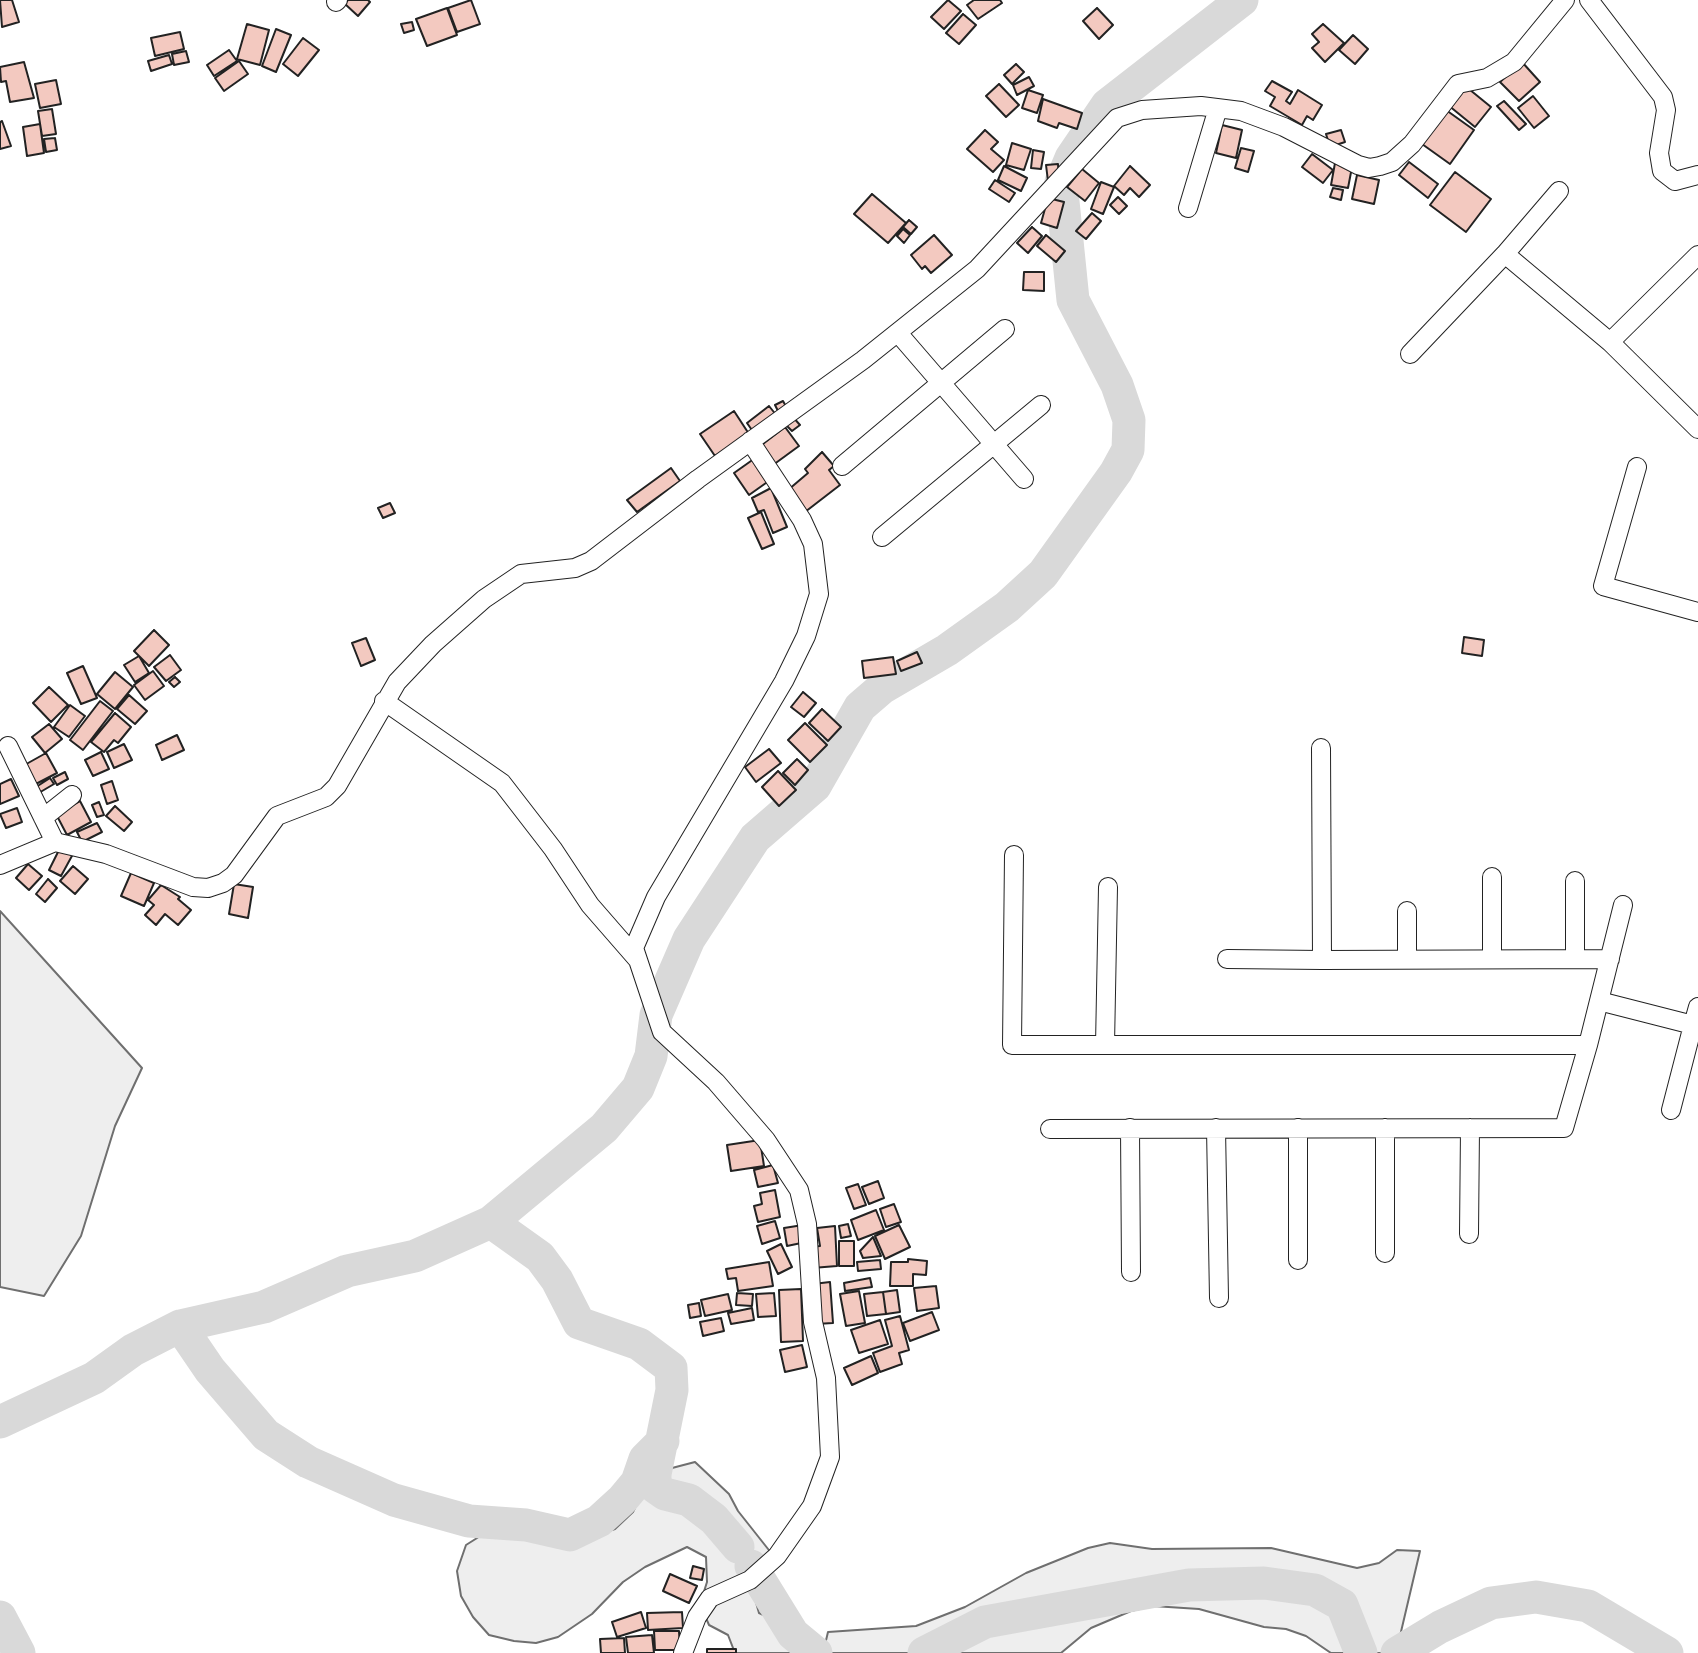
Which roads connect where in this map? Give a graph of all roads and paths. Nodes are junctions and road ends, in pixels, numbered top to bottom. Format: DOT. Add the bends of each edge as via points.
graph roads {
  1 [pos="1565,0"];
  2 [pos="1589,0"];
  3 [pos="1218,108"];
  4 [pos="1698,175"];
  5 [pos="1559,191"];
  6 [pos="1188,208"];
  7 [pos="1505,254"];
  8 [pos="1698,255"];
  9 [pos="1005,329"];
  10 [pos="898,333"];
  11 [pos="1610,342"];
  12 [pos="1410,354"];
  13 [pos="941,386"];
  14 [pos="1041,405"];
  15 [pos="1698,429"];
  16 [pos="750,441"];
  17 [pos="996,445"];
  18 [pos="842,466"];
  19 [pos="1637,467"];
  20 [pos="1024,479"];
  21 [pos="882,537"];
  22 [pos="1698,612"];
  23 [pos="384,701"];
  24 [pos="9,746"];
  25 [pos="1321,748"];
  26 [pos="72,795"];
  27 [pos="43,818"];
  28 [pos="55,842"];
  29 [pos="1014,855"];
  30 [pos="0,865"];
  31 [pos="1492,877"];
  32 [pos="1575,880"];
  33 [pos="1108,887"];
  34 [pos="1623,905"];
  35 [pos="1407,911"];
  36 [pos="636,959"];
  37 [pos="1407,959"];
  38 [pos="1492,959"];
  39 [pos="1575,959"];
  40 [pos="1609,959"];
  41 [pos="1227,960"];
  42 [pos="1322,960"];
  43 [pos="1599,1001"];
  44 [pos="1698,1007"];
  45 [pos="1693,1025"];
  46 [pos="1105,1045"];
  47 [pos="1588,1045"];
  48 [pos="1671,1110"];
  49 [pos="1129,1128"];
  50 [pos="1216,1128"];
  51 [pos="1298,1128"];
  52 [pos="1385,1128"];
  53 [pos="1470,1128"];
  54 [pos="1051,1129"];
  55 [pos="1469,1234"];
  56 [pos="1385,1253"];
  57 [pos="1298,1260"];
  58 [pos="1131,1272"];
  59 [pos="1219,1298"];
  60 [pos="683,1653"];
  1 -- 3 [label="street" via="1514,62 1487,78 1458,84 1412,144 1392,162 1369,168 1358,165 1284,127"];
  2 -- 4 [label="street" via="1663,97 1662,171 1675,181"];
  3 -- 6 [label="street"];
  3 -- 10 [label="street" via="1128,113 1107,129 977,269"];
  5 -- 7 [label="street"];
  7 -- 11 [label="street"];
  7 -- 12 [label="street"];
  8 -- 11 [label="street"];
  9 -- 13 [label="street"];
  10 -- 13 [label="street"];
  10 -- 16 [label="street"];
  11 -- 15 [label="street"];
  13 -- 17 [label="street"];
  13 -- 18 [label="street"];
  14 -- 17 [label="street"];
  16 -- 23 [label="street" via="591,561 575,569 521,574 503,583 433,644"];
  16 -- 36 [label="street" via="813,544 819,594 806,636 784,681 656,897 634,948"];
  17 -- 20 [label="street"];
  17 -- 21 [label="street"];
  19 -- 22 [label="street" via="1603,586"];
  23 -- 28 [label="street" via="337,786 327,797 277,816 234,875 223,883 193,887 106,854"];
  23 -- 36 [label="street" via="502,783 590,905"];
  24 -- 27 [label="street"];
  25 -- 42 [label="street"];
  26 -- 27 [label="street"];
  27 -- 28 [label="street"];
  28 -- 30 [label="street"];
  29 -- 46 [label="street" via="1012,1045"];
  31 -- 38 [label="street"];
  32 -- 39 [label="street"];
  33 -- 46 [label="street"];
  34 -- 40 [label="street"];
  35 -- 37 [label="street"];
  36 -- 60 [label="street" via="659,1027 716,1082 766,1140 799,1190 807,1224 813,1321 826,1378 830,1457 811,1506 776,1556 752,1578 710,1598 697,1616"];
  37 -- 38 [label="street"];
  37 -- 42 [label="street"];
  38 -- 39 [label="street"];
  39 -- 40 [label="street"];
  40 -- 43 [label="street"];
  41 -- 42 [label="street"];
  43 -- 45 [label="street"];
  43 -- 47 [label="street"];
  44 -- 45 [label="street"];
  45 -- 48 [label="street"];
  46 -- 47 [label="street"];
  47 -- 53 [label="street" via="1564,1128"];
  49 -- 50 [label="street"];
  49 -- 54 [label="street"];
  49 -- 58 [label="street"];
  50 -- 51 [label="street"];
  50 -- 59 [label="street"];
  51 -- 52 [label="street"];
  51 -- 57 [label="street"];
  52 -- 53 [label="street"];
  52 -- 56 [label="street"];
  53 -- 55 [label="street"];
}
